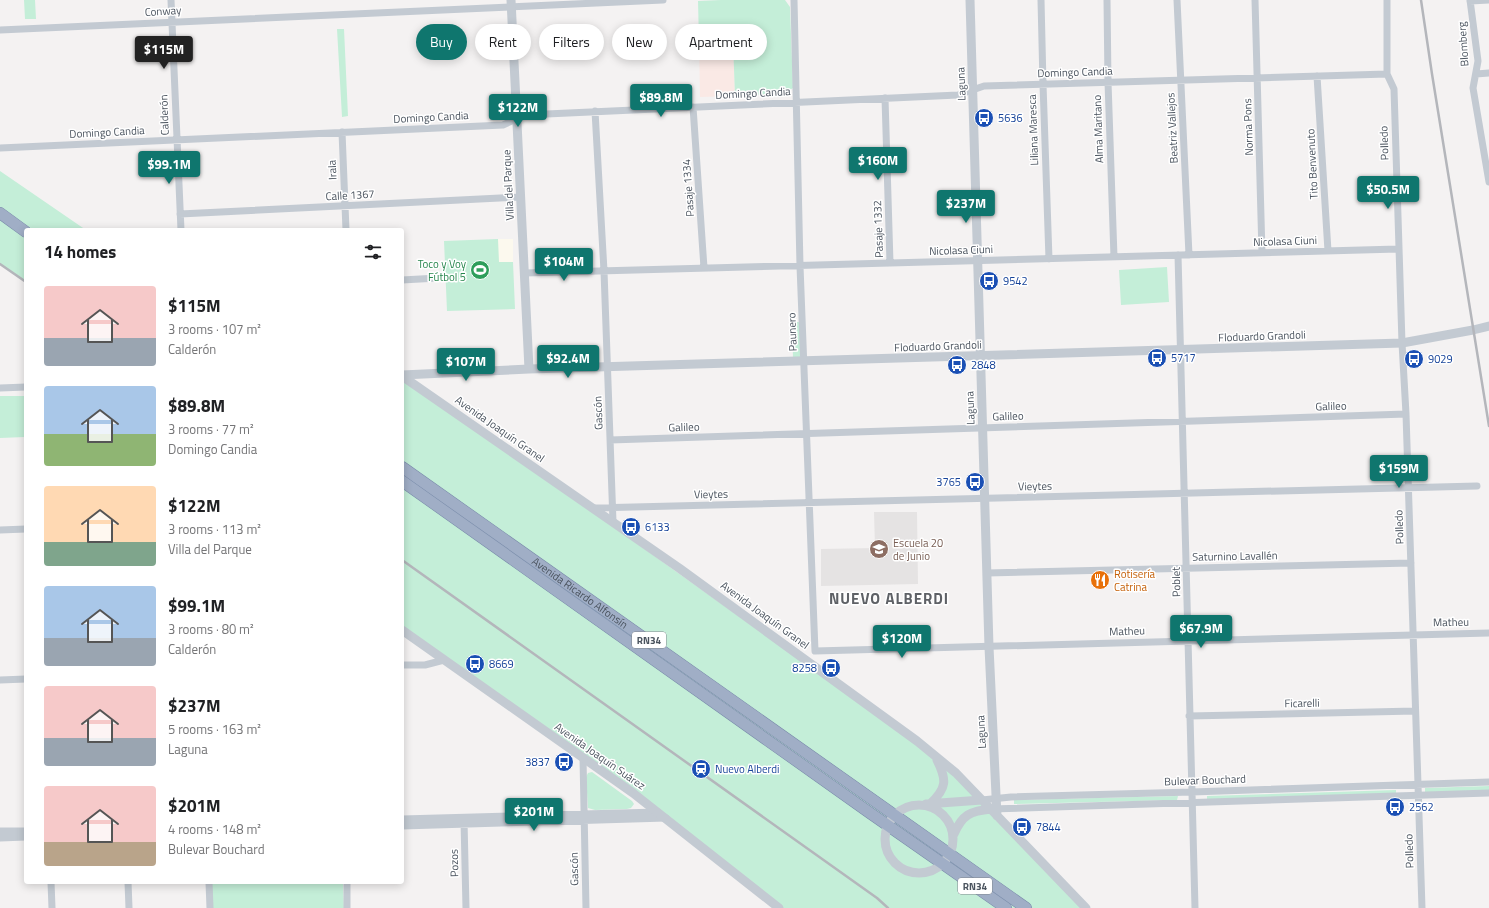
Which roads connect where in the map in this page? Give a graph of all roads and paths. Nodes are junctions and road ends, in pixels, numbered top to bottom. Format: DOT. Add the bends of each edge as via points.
graph roads {
  1 [pos="171,0"];
  2 [pos="663,0"];
  3 [pos="794,0"];
  4 [pos="970,0"];
  5 [pos="1041,0"];
  6 [pos="1106,0"];
  7 [pos="1177,0"];
  8 [pos="1255,0"];
  9 [pos="1386,0"];
  10 [pos="1489,0"];
  11 [pos="1470,1"];
  12 [pos="511,4"];
  13 [pos="172,21"];
  14 [pos="0,30"];
  15 [pos="1387,74"];
  16 [pos="1476,74"];
  17 [pos="1489,74"];
  18 [pos="1317,76"];
  19 [pos="1257,78"];
  20 [pos="1181,80"];
  21 [pos="1108,82"];
  22 [pos="1043,84"];
  23 [pos="973,90"];
  24 [pos="885,98"];
  25 [pos="796,102"];
  26 [pos="693,107"];
  27 [pos="595,112"];
  28 [pos="516,118"];
  29 [pos="342,132"];
  30 [pos="176,140"];
  31 [pos="0,148"];
  32 [pos="1489,182"];
  33 [pos="521,197"];
  34 [pos="345,207"];
  35 [pos="0,213"];
  36 [pos="180,214"];
  37 [pos="181,228"];
  38 [pos="346,228"];
  39 [pos="24,231"];
  40 [pos="1398,249"];
  41 [pos="1328,251"];
  42 [pos="1262,253"];
  43 [pos="1178,255"];
  44 [pos="1189,255"];
  45 [pos="1114,257"];
  46 [pos="1049,259"];
  47 [pos="978,261"];
  48 [pos="890,263"];
  49 [pos="800,266"];
  50 [pos="704,268"];
  51 [pos="604,271"];
  52 [pos="524,273"];
  53 [pos="438,278"];
  54 [pos="404,280"];
  55 [pos="1489,326"];
  56 [pos="1402,343"];
  57 [pos="1180,350"];
  58 [pos="981,357"];
  59 [pos="804,362"];
  60 [pos="607,367"];
  61 [pos="529,369"];
  62 [pos="404,376"];
  63 [pos="404,377"];
  64 [pos="24,387"];
  65 [pos="0,388"];
  66 [pos="1406,414"];
  67 [pos="1183,422"];
  68 [pos="983,428"];
  69 [pos="806,434"];
  70 [pos="610,440"];
  71 [pos="404,468"];
  72 [pos="404,482"];
  73 [pos="1476,486"];
  74 [pos="1408,488"];
  75 [pos="1184,494"];
  76 [pos="985,498"];
  77 [pos="809,503"];
  78 [pos="593,508"];
  79 [pos="612,508"];
  80 [pos="613,522"];
  81 [pos="24,529"];
  82 [pos="0,530"];
  83 [pos="1411,563"];
  84 [pos="1186,568"];
  85 [pos="987,573"];
  86 [pos="404,631"];
  87 [pos="1489,632"];
  88 [pos="1413,634"];
  89 [pos="1188,640"];
  90 [pos="989,647"];
  91 [pos="814,652"];
  92 [pos="805,659"];
  93 [pos="444,660"];
  94 [pos="404,666"];
  95 [pos="24,679"];
  96 [pos="0,680"];
  97 [pos="1415,712"];
  98 [pos="1189,716"];
  99 [pos="936,756"];
  100 [pos="583,758"];
  101 [pos="1489,782"];
  102 [pos="1418,784"];
  103 [pos="1192,792"];
  104 [pos="1489,793"];
  105 [pos="1418,796"];
  106 [pos="996,798"];
  107 [pos="982,800"];
  108 [pos="1192,803"];
  109 [pos="926,804"];
  110 [pos="995,811"];
  111 [pos="658,812"];
  112 [pos="895,814"];
  113 [pos="584,817"];
  114 [pos="666,818"];
  115 [pos="404,819"];
  116 [pos="464,821"];
  117 [pos="404,826"];
  118 [pos="888,826"];
  119 [pos="0,831"];
  120 [pos="24,831"];
  121 [pos="954,834"];
  122 [pos="24,837"];
  123 [pos="0,838"];
  124 [pos="950,854"];
  125 [pos="943,864"];
  126 [pos="51,884"];
  127 [pos="128,884"];
  128 [pos="209,884"];
  129 [pos="347,884"];
  130 [pos="52,908"];
  131 [pos="129,908"];
  132 [pos="210,908"];
  133 [pos="347,908"];
  134 [pos="466,908"];
  135 [pos="586,908"];
  136 [pos="779,908"];
  137 [pos="1006,908"];
  138 [pos="1026,908"];
  139 [pos="1086,908"];
  140 [pos="1195,908"];
  141 [pos="1422,908"];
  1 -- 13 [label="street, Calderón"];
  2 -- 12 [label="street, Conway"];
  3 -- 25 [label="street, Paunero"];
  4 -- 23 [label="street, Laguna"];
  5 -- 22 [label="street, Liliana Maresca"];
  6 -- 21 [label="street, Alma Maritano"];
  7 -- 20 [label="street, Beatriz Vallejos"];
  8 -- 19 [label="street, Norma Pons"];
  9 -- 15 [label="street"];
  10 -- 11 [label="street"];
  11 -- 16 [label="street, Blomberg" via="1478,61"];
  12 -- 13 [label="street, Conway"];
  12 -- 28 [label="street, Villa del Parque"];
  13 -- 14 [label="street, Conway"];
  13 -- 30 [label="street, Calderón"];
  15 -- 18 [label="street, Domingo Candia"];
  15 -- 40 [label="street, Polledo" via="1394,89"];
  16 -- 17 [label="street"];
  16 -- 32 [label="street, Blomberg" via="1473,88"];
  18 -- 19 [label="street, Domingo Candia"];
  18 -- 41 [label="street, Tito Benvenuto"];
  19 -- 20 [label="street, Domingo Candia"];
  19 -- 42 [label="street, Norma Pons"];
  20 -- 21 [label="street, Domingo Candia"];
  20 -- 44 [label="street, Beatriz Vallejos"];
  21 -- 22 [label="street, Domingo Candia"];
  21 -- 45 [label="street, Alma Maritano"];
  22 -- 23 [label="street, Domingo Candia" via="984,86"];
  22 -- 46 [label="street, Liliana Maresca"];
  23 -- 24 [label="street, Domingo Candia" via="958,95"];
  23 -- 47 [label="street, Laguna"];
  24 -- 25 [label="street, Domingo Candia"];
  24 -- 48 [label="street, Pasaje 1332"];
  25 -- 26 [label="street, Domingo Candia"];
  25 -- 49 [label="street, Paunero"];
  26 -- 27 [label="street, Domingo Candia"];
  26 -- 50 [label="street, Pasaje 1334"];
  27 -- 28 [label="street, Domingo Candia" via="525,115"];
  27 -- 51 [label="street, Gascón"];
  28 -- 29 [label="street, Domingo Candia" via="503,124"];
  28 -- 33 [label="street, Villa del Parque"];
  29 -- 30 [label="street, Domingo Candia"];
  29 -- 34 [label="street, Irala"];
  30 -- 31 [label="street, Domingo Candia"];
  30 -- 36 [label="street, Calderón"];
  33 -- 34 [label="street, Calle 1367"];
  33 -- 52 [label="street, Villa del Parque"];
  34 -- 36 [label="street, Calle 1367"];
  34 -- 38 [label="street, Irala"];
  35 -- 39 [label="highway"];
  36 -- 37 [label="street, Calderón"];
  40 -- 41 [label="street, Nicolasa Ciuni"];
  40 -- 56 [label="street, Polledo"];
  41 -- 42 [label="street, Nicolasa Ciuni"];
  42 -- 44 [label="street, Nicolasa Ciuni"];
  43 -- 44 [label="street, Nicolasa Ciuni"];
  43 -- 45 [label="street, Nicolasa Ciuni"];
  43 -- 57 [label="street, Poblet"];
  45 -- 46 [label="street, Nicolasa Ciuni"];
  46 -- 47 [label="street, Nicolasa Ciuni"];
  47 -- 48 [label="street, Nicolasa Ciuni"];
  47 -- 58 [label="street, Laguna"];
  48 -- 49 [label="street, Nicolasa Ciuni"];
  49 -- 50 [label="street, Nicolasa Ciuni"];
  49 -- 59 [label="street, Paunero"];
  50 -- 51 [label="street, Nicolasa Ciuni"];
  51 -- 52 [label="street, Nicolasa Ciuni"];
  51 -- 60 [label="street, Gascón"];
  52 -- 61 [label="street, Villa del Parque"];
  53 -- 54 [label="street"];
  55 -- 56 [label="street, Floduardo Grandoli"];
  56 -- 57 [label="street, Floduardo Grandoli"];
  56 -- 66 [label="street, Polledo"];
  57 -- 58 [label="street, Floduardo Grandoli"];
  57 -- 67 [label="street, Poblet"];
  58 -- 59 [label="street, Floduardo Grandoli"];
  58 -- 68 [label="street, Laguna"];
  59 -- 60 [label="street, Floduardo Grandoli"];
  59 -- 69 [label="street, Paunero"];
  60 -- 61 [label="street, Floduardo Grandoli"];
  60 -- 70 [label="street, Gascón"];
  61 -- 62 [label="street, Floduardo Grandoli"];
  63 -- 78 [label="street, Avenida Joaquín Granel"];
  64 -- 65 [label="street"];
  66 -- 67 [label="street, Galileo"];
  66 -- 74 [label="street, Polledo"];
  67 -- 68 [label="street, Galileo"];
  67 -- 75 [label="street, Poblet"];
  68 -- 69 [label="street, Galileo"];
  68 -- 76 [label="street, Laguna"];
  69 -- 70 [label="street, Galileo"];
  69 -- 77 [label="street, Paunero"];
  70 -- 79 [label="street, Gascón"];
  71 -- 112 [label="highway, Avenida Ricardo Alfonsín / RN34"];
  72 -- 118 [label="highway, Avenida Ricardo Alfonsín / RN34"];
  73 -- 74 [label="street, Vieytes"];
  74 -- 75 [label="street, Vieytes"];
  74 -- 83 [label="street, Polledo"];
  75 -- 76 [label="street, Vieytes"];
  75 -- 84 [label="street, Poblet"];
  76 -- 77 [label="street, Vieytes"];
  76 -- 85 [label="street, Laguna"];
  77 -- 79 [label="street, Vieytes"];
  77 -- 91 [label="street, Paunero"];
  78 -- 79 [label="street, Vieytes"];
  78 -- 80 [label="street, Avenida Joaquín Granel"];
  79 -- 80 [label="street, Gascón"];
  80 -- 92 [label="street, Avenida Joaquín Granel"];
  81 -- 82 [label="street"];
  83 -- 84 [label="street, Saturnino Lavallén"];
  83 -- 88 [label="street, Polledo"];
  84 -- 85 [label="street, Saturnino Lavallén"];
  84 -- 89 [label="street, Poblet"];
  85 -- 90 [label="street, Laguna"];
  86 -- 93 [label="street, Avenida Joaquín Suárez"];
  87 -- 88 [label="street, Matheu"];
  88 -- 89 [label="street, Matheu"];
  88 -- 97 [label="street, Polledo"];
  89 -- 90 [label="street, Matheu"];
  89 -- 98 [label="street, Poblet"];
  90 -- 91 [label="street, Matheu"];
  90 -- 106 [label="street, Laguna"];
  91 -- 92 [label="street"];
  92 -- 99 [label="street, Avenida Joaquín Granel"];
  93 -- 94 [label="street" via="425,665"];
  93 -- 100 [label="street, Avenida Joaquín Suárez"];
  95 -- 96 [label="street"];
  97 -- 98 [label="street, Ficarelli"];
  97 -- 102 [label="street, Polledo"];
  98 -- 103 [label="street, Poblet"];
  99 -- 107 [label="street, Avenida Joaquín Granel"];
  99 -- 109 [label="street" via="944,776 944,784 942,792"];
  100 -- 111 [label="street, Avenida Joaquín Suárez"];
  100 -- 113 [label="street, Gascón"];
  101 -- 102 [label="street, Bulevar Bouchard"];
  102 -- 103 [label="street, Bulevar Bouchard"];
  102 -- 105 [label="street, Polledo"];
  103 -- 106 [label="street, Bulevar Bouchard"];
  103 -- 108 [label="street, Poblet"];
  104 -- 105 [label="street, Bulevar Bouchard"];
  105 -- 108 [label="street, Bulevar Bouchard"];
  105 -- 141 [label="street, Polledo"];
  106 -- 107 [label="street, Bulevar Bouchard"];
  106 -- 110 [label="street, Laguna"];
  107 -- 109 [label="street, Bulevar Bouchard"];
  107 -- 110 [label="street, Avenida Joaquín Granel"];
  108 -- 110 [label="street, Bulevar Bouchard"];
  108 -- 140 [label="street, Poblet"];
  109 -- 112 [label="street" via="906,807"];
  109 -- 121 [label="street" via="946,817"];
  110 -- 121 [label="street, Bulevar Bouchard" via="971,812 958,824"];
  110 -- 139 [label="street, Avenida Joaquín Granel"];
  111 -- 113 [label="street"];
  111 -- 114 [label="street, Avenida Joaquín Suárez"];
  112 -- 118 [label="street"];
  112 -- 124 [label="highway, Avenida Ricardo Alfonsín / RN34"];
  113 -- 114 [label="street"];
  113 -- 116 [label="street"];
  113 -- 135 [label="street, Gascón"];
  114 -- 136 [label="street, Avenida Joaquín Suárez"];
  115 -- 116 [label="street"];
  116 -- 117 [label="street"];
  116 -- 134 [label="street, Pozos"];
  118 -- 125 [label="highway, Avenida Ricardo Alfonsín / RN34"];
  118 -- 125 [label="street" via="885,836 886,848 897,865 906,871 917,873 928,872"];
  119 -- 120 [label="street"];
  121 -- 124 [label="street"];
  122 -- 123 [label="street"];
  124 -- 125 [label="street"];
  124 -- 138 [label="highway, Avenida Ricardo Alfonsín / RN34"];
  125 -- 137 [label="highway, Avenida Ricardo Alfonsín / RN34"];
  126 -- 130 [label="street"];
  127 -- 131 [label="street"];
  128 -- 132 [label="street"];
  129 -- 133 [label="street"];
}
